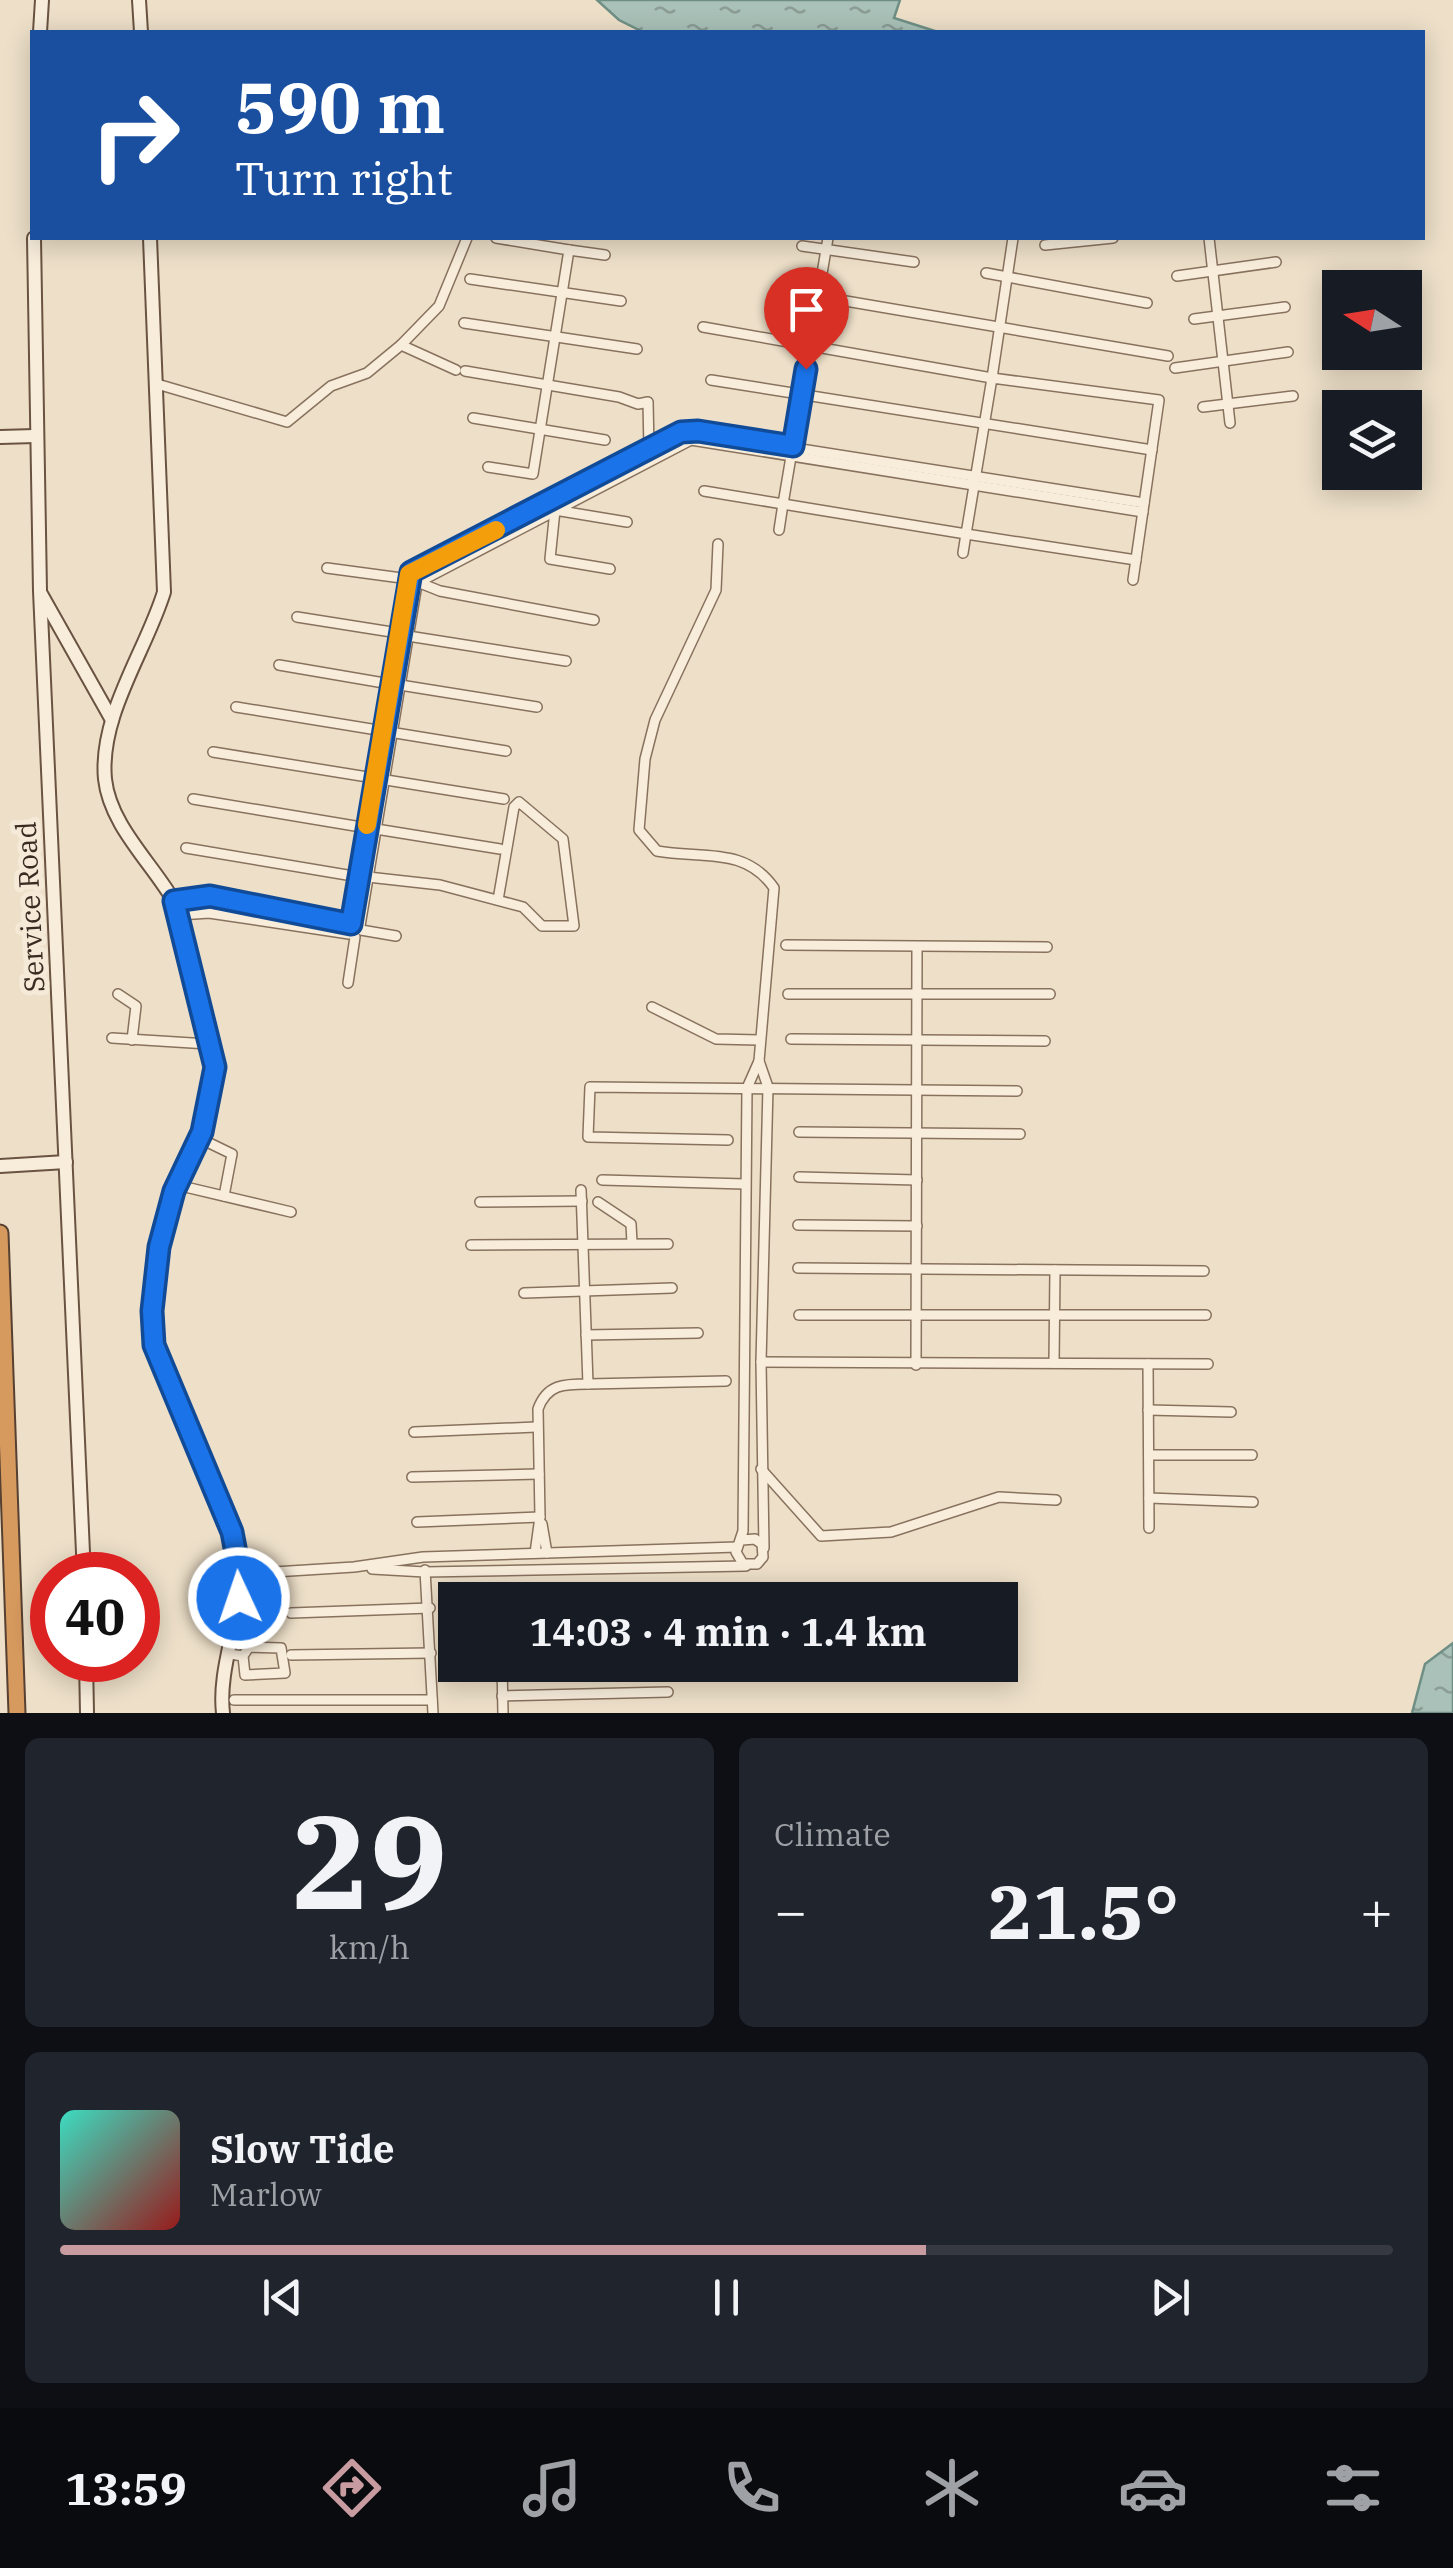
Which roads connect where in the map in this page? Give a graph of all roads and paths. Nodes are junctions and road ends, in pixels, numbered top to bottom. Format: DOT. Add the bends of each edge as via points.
graph roads {
  1 [pos="42,0"];
  2 [pos="139,0"];
  3 [pos="40,30"];
  4 [pos="141,30"];
  5 [pos="34,240"];
  6 [pos="150,240"];
  7 [pos="466,240"];
  8 [pos="508,240"];
  9 [pos="1013,240"];
  10 [pos="1095,240"];
  11 [pos="1209,240"];
  12 [pos="827,243"];
  13 [pos="802,246"];
  14 [pos="1044,246"];
  15 [pos="569,250"];
  16 [pos="605,255"];
  17 [pos="914,262"];
  18 [pos="1276,262"];
  19 [pos="1213,271"];
  20 [pos="986,274"];
  21 [pos="1177,276"];
  22 [pos="1006,278"];
  23 [pos="470,279"];
  24 [pos="787,291"];
  25 [pos="562,292"];
  26 [pos="819,296"];
  27 [pos="621,302"];
  28 [pos="1147,303"];
  29 [pos="1285,307"];
  30 [pos="1218,316"];
  31 [pos="1194,318"];
  32 [pos="464,322"];
  33 [pos="1000,326"];
  34 [pos="703,327"];
  35 [pos="555,338"];
  36 [pos="400,345"];
  37 [pos="810,345"];
  38 [pos="637,350"];
  39 [pos="1288,352"];
  40 [pos="1168,356"];
  41 [pos="1223,361"];
  42 [pos="1174,368"];
  43 [pos="992,378"];
  44 [pos="711,380"];
  45 [pos="157,384"];
  46 [pos="547,384"];
  47 [pos="801,393"];
  48 [pos="1293,396"];
  49 [pos="1228,404"];
  50 [pos="1203,407"];
  51 [pos="473,418"];
  52 [pos="1230,422"];
  53 [pos="984,423"];
  54 [pos="540,431"];
  55 [pos="35,436"];
  56 [pos="0,438"];
  57 [pos="605,440"];
  58 [pos="649,449"];
  59 [pos="1152,450"];
  60 [pos="792,451"];
  61 [pos="488,467"];
  62 [pos="976,480"];
  63 [pos="704,491"];
  64 [pos="783,504"];
  65 [pos="1144,507"];
  66 [pos="555,510"];
  67 [pos="628,522"];
  68 [pos="779,530"];
  69 [pos="966,534"];
  70 [pos="718,544"];
  71 [pos="963,553"];
  72 [pos="1136,560"];
  73 [pos="327,568"];
  74 [pos="610,570"];
  75 [pos="417,580"];
  76 [pos="1133,580"];
  77 [pos="40,592"];
  78 [pos="298,616"];
  79 [pos="594,620"];
  80 [pos="403,634"];
  81 [pos="566,662"];
  82 [pos="279,665"];
  83 [pos="395,684"];
  84 [pos="236,706"];
  85 [pos="537,707"];
  86 [pos="112,720"];
  87 [pos="387,732"];
  88 [pos="213,752"];
  89 [pos="506,752"];
  90 [pos="379,780"];
  91 [pos="193,799"];
  92 [pos="504,799"];
  93 [pos="371,829"];
  94 [pos="186,848"];
  95 [pos="500,850"];
  96 [pos="364,877"];
  97 [pos="498,900"];
  98 [pos="174,901"];
  99 [pos="180,916"];
  100 [pos="355,930"];
  101 [pos="396,936"];
  102 [pos="786,945"];
  103 [pos="1047,947"];
  104 [pos="916,948"];
  105 [pos="348,984"];
  106 [pos="118,994"];
  107 [pos="788,994"];
  108 [pos="916,994"];
  109 [pos="1050,994"];
  110 [pos="652,1007"];
  111 [pos="112,1038"];
  112 [pos="792,1039"];
  113 [pos="132,1040"];
  114 [pos="760,1040"];
  115 [pos="917,1040"];
  116 [pos="1045,1042"];
  117 [pos="208,1044"];
  118 [pos="759,1061"];
  119 [pos="768,1087"];
  120 [pos="748,1088"];
  121 [pos="917,1089"];
  122 [pos="1016,1091"];
  123 [pos="799,1132"];
  124 [pos="917,1134"];
  125 [pos="1020,1134"];
  126 [pos="199,1138"];
  127 [pos="728,1140"];
  128 [pos="66,1162"];
  129 [pos="0,1166"];
  130 [pos="799,1177"];
  131 [pos="602,1180"];
  132 [pos="917,1180"];
  133 [pos="745,1184"];
  134 [pos="178,1185"];
  135 [pos="224,1196"];
  136 [pos="480,1202"];
  137 [pos="598,1202"];
  138 [pos="291,1212"];
  139 [pos="744,1219"];
  140 [pos="765,1219"];
  141 [pos="798,1225"];
  142 [pos="916,1226"];
  143 [pos="0,1233"];
  144 [pos="583,1242"];
  145 [pos="632,1243"];
  146 [pos="668,1244"];
  147 [pos="471,1245"];
  148 [pos="798,1268"];
  149 [pos="916,1268"];
  150 [pos="1055,1270"];
  151 [pos="1204,1271"];
  152 [pos="672,1288"];
  153 [pos="584,1290"];
  154 [pos="524,1293"];
  155 [pos="799,1314"];
  156 [pos="1206,1315"];
  157 [pos="916,1316"];
  158 [pos="1055,1316"];
  159 [pos="698,1333"];
  160 [pos="586,1335"];
  161 [pos="761,1362"];
  162 [pos="1054,1363"];
  163 [pos="1148,1364"];
  164 [pos="1208,1364"];
  165 [pos="916,1365"];
  166 [pos="726,1381"];
  167 [pos="588,1384"];
  168 [pos="1148,1410"];
  169 [pos="1231,1412"];
  170 [pos="536,1427"];
  171 [pos="414,1432"];
  172 [pos="1252,1454"];
  173 [pos="1148,1455"];
  174 [pos="761,1468"];
  175 [pos="539,1474"];
  176 [pos="412,1477"];
  177 [pos="1149,1498"];
  178 [pos="1056,1500"];
  179 [pos="1253,1502"];
  180 [pos="540,1516"];
  181 [pos="417,1522"];
  182 [pos="1149,1528"];
  183 [pos="740,1544"];
  184 [pos="764,1548"];
  185 [pos="638,1550"];
  186 [pos="83,1552"];
  187 [pos="540,1553"];
  188 [pos="423,1557"];
  189 [pos="748,1566"];
  190 [pos="354,1567"];
  191 [pos="638,1568"];
  192 [pos="539,1570"];
  193 [pos="425,1572"];
  194 [pos="240,1574"];
  195 [pos="430,1608"];
  196 [pos="290,1612"];
  197 [pos="431,1652"];
  198 [pos="237,1655"];
  199 [pos="292,1655"];
  200 [pos="86,1682"];
  201 [pos="502,1682"];
  202 [pos="668,1692"];
  203 [pos="502,1696"];
  204 [pos="234,1700"];
  205 [pos="432,1700"];
  206 [pos="17,1713"];
  207 [pos="87,1713"];
  208 [pos="223,1713"];
  209 [pos="433,1713"];
  210 [pos="503,1713"];
  1 -- 3 [label="street"];
  2 -- 4 [label="street"];
  5 -- 55 [label="street, Service Road"];
  6 -- 45 [label="street"];
  7 -- 36 [label="street" via="439,306"];
  8 -- 15 [label="street"];
  9 -- 22 [label="street"];
  10 -- 14 [label="street"];
  11 -- 19 [label="street"];
  12 -- 13 [label="street"];
  12 -- 17 [label="street"];
  12 -- 26 [label="street"];
  15 -- 16 [label="street"];
  15 -- 25 [label="street"];
  18 -- 19 [label="street"];
  19 -- 21 [label="street"];
  19 -- 30 [label="street"];
  20 -- 22 [label="street"];
  22 -- 28 [label="street"];
  22 -- 33 [label="street"];
  23 -- 25 [label="street"];
  24 -- 26 [label="street"];
  25 -- 27 [label="street"];
  25 -- 35 [label="street"];
  26 -- 33 [label="street"];
  26 -- 37 [label="street"];
  29 -- 30 [label="street"];
  30 -- 31 [label="street"];
  30 -- 41 [label="street"];
  32 -- 35 [label="street"];
  33 -- 40 [label="street"];
  33 -- 43 [label="street"];
  34 -- 37 [label="street"];
  35 -- 38 [label="street"];
  35 -- 46 [label="street"];
  36 -- 45 [label="street" via="286,422"];
  36 -- 46 [label="street" via="460,370"];
  37 -- 43 [label="street"];
  37 -- 47 [label="street"];
  39 -- 41 [label="street"];
  41 -- 42 [label="street"];
  41 -- 49 [label="street"];
  43 -- 53 [label="street"];
  43 -- 59 [label="street" via="1159,400"];
  44 -- 47 [label="street"];
  45 -- 86 [label="street" via="164,592"];
  46 -- 54 [label="street"];
  46 -- 58 [label="street" via="648,402"];
  47 -- 53 [label="street"];
  47 -- 60 [label="street"];
  48 -- 49 [label="street"];
  49 -- 50 [label="street"];
  49 -- 52 [label="street"];
  51 -- 54 [label="street"];
  53 -- 59 [label="street"];
  53 -- 62 [label="street"];
  54 -- 57 [label="street"];
  54 -- 61 [label="street" via="532,474"];
  55 -- 56 [label="street"];
  55 -- 77 [label="street, Service Road"];
  58 -- 60 [label="street" via="688,430"];
  58 -- 75 [label="street"];
  59 -- 65 [label="street"];
  60 -- 62 [label="street"];
  60 -- 64 [label="street"];
  60 -- 66 [label="street" via="686,440"];
  62 -- 65 [label="street"];
  62 -- 69 [label="street"];
  63 -- 64 [label="street"];
  64 -- 68 [label="street"];
  64 -- 69 [label="street"];
  65 -- 72 [label="street"];
  66 -- 67 [label="street"];
  66 -- 74 [label="street" via="550,559"];
  66 -- 75 [label="street"];
  69 -- 71 [label="street"];
  69 -- 72 [label="street"];
  70 -- 114 [label="street" via="716,590 654,720 638,830 657,851 732,856 761,870 774,888"];
  72 -- 76 [label="street"];
  73 -- 75 [label="street"];
  75 -- 79 [label="street" via="440,592"];
  75 -- 80 [label="street"];
  77 -- 86 [label="street"];
  77 -- 128 [label="street, Service Road"];
  78 -- 80 [label="street"];
  80 -- 81 [label="street"];
  80 -- 83 [label="street"];
  82 -- 83 [label="street"];
  83 -- 85 [label="street"];
  83 -- 87 [label="street"];
  84 -- 87 [label="street"];
  86 -- 98 [label="street" via="105,778 116,815"];
  87 -- 89 [label="street"];
  87 -- 90 [label="street"];
  88 -- 90 [label="street"];
  90 -- 92 [label="street"];
  90 -- 93 [label="street"];
  91 -- 93 [label="street"];
  93 -- 95 [label="street"];
  93 -- 96 [label="street"];
  94 -- 96 [label="street"];
  96 -- 97 [label="street"];
  96 -- 100 [label="street"];
  97 -- 97 [label="street" via="514,807 519,802 563,839 576,924 542,926 527,908"];
  98 -- 99 [label="street"];
  98 -- 100 [label="street" via="210,896"];
  99 -- 100 [label="street" via="209,912"];
  99 -- 117 [label="street"];
  100 -- 101 [label="street"];
  100 -- 105 [label="street"];
  102 -- 104 [label="street"];
  103 -- 104 [label="street"];
  104 -- 108 [label="street"];
  106 -- 113 [label="street" via="136,1006"];
  107 -- 108 [label="street"];
  108 -- 109 [label="street"];
  108 -- 115 [label="street"];
  110 -- 114 [label="street" via="716,1039"];
  111 -- 113 [label="street"];
  112 -- 115 [label="street"];
  113 -- 117 [label="street"];
  114 -- 118 [label="street"];
  115 -- 116 [label="street"];
  115 -- 121 [label="street"];
  117 -- 126 [label="street" via="215,1067"];
  118 -- 119 [label="street"];
  118 -- 120 [label="street"];
  119 -- 120 [label="street"];
  119 -- 121 [label="street"];
  119 -- 140 [label="street"];
  120 -- 127 [label="street" via="590,1087 588,1137"];
  120 -- 133 [label="street"];
  121 -- 122 [label="street"];
  121 -- 124 [label="street"];
  123 -- 124 [label="street"];
  124 -- 125 [label="street"];
  124 -- 132 [label="street"];
  126 -- 134 [label="street"];
  126 -- 135 [label="street" via="232,1154"];
  128 -- 129 [label="street"];
  128 -- 186 [label="street, Service Road"];
  130 -- 132 [label="street"];
  131 -- 133 [label="street"];
  132 -- 142 [label="street"];
  133 -- 139 [label="street"];
  134 -- 135 [label="street"];
  134 -- 194 [label="street" via="159,1247 154,1345 215,1488"];
  135 -- 138 [label="street"];
  136 -- 144 [label="street" via="581,1195"];
  137 -- 145 [label="street" via="631,1224"];
  139 -- 140 [label="street"];
  139 -- 183 [label="street"];
  140 -- 161 [label="street"];
  141 -- 142 [label="street"];
  142 -- 149 [label="street"];
  143 -- 206 [label="highway"];
  144 -- 145 [label="street"];
  144 -- 147 [label="street"];
  144 -- 153 [label="street"];
  145 -- 146 [label="street"];
  148 -- 149 [label="street"];
  149 -- 150 [label="street"];
  149 -- 157 [label="street"];
  150 -- 151 [label="street"];
  150 -- 158 [label="street"];
  152 -- 153 [label="street"];
  153 -- 154 [label="street"];
  153 -- 160 [label="street"];
  155 -- 157 [label="street"];
  156 -- 158 [label="street"];
  157 -- 158 [label="street"];
  157 -- 165 [label="street"];
  158 -- 162 [label="street"];
  159 -- 160 [label="street"];
  160 -- 167 [label="street"];
  161 -- 165 [label="street"];
  161 -- 174 [label="street"];
  162 -- 163 [label="street"];
  162 -- 165 [label="street"];
  163 -- 164 [label="street"];
  163 -- 168 [label="street"];
  166 -- 167 [label="street"];
  167 -- 170 [label="street" via="558,1384 542,1399"];
  168 -- 169 [label="street"];
  168 -- 173 [label="street"];
  170 -- 171 [label="street"];
  170 -- 175 [label="street"];
  172 -- 173 [label="street"];
  173 -- 177 [label="street"];
  174 -- 178 [label="street" via="820,1536 891,1532 999,1497"];
  174 -- 184 [label="street"];
  175 -- 176 [label="street"];
  175 -- 180 [label="street"];
  177 -- 179 [label="street"];
  177 -- 182 [label="street"];
  180 -- 181 [label="street"];
  180 -- 187 [label="street"];
  183 -- 184 [label="street" via="756,1538"];
  183 -- 185 [label="street"];
  183 -- 189 [label="street" via="739,1561"];
  184 -- 189 [label="street" via="760,1562"];
  185 -- 187 [label="street"];
  185 -- 191 [label="street"];
  187 -- 188 [label="street"];
  187 -- 192 [label="street"];
  188 -- 190 [label="street"];
  188 -- 193 [label="street"];
  189 -- 191 [label="street"];
  190 -- 193 [label="street"];
  190 -- 194 [label="street"];
  191 -- 192 [label="street"];
  192 -- 193 [label="street"];
  193 -- 195 [label="street"];
  194 -- 198 [label="street"];
  195 -- 196 [label="street"];
  195 -- 197 [label="street"];
  197 -- 199 [label="street"];
  197 -- 205 [label="street"];
  198 -- 198 [label="street" via="249,1648 281,1648 285,1673 245,1675"];
  198 -- 208 [label="street"];
  200 -- 207 [label="street"];
  201 -- 203 [label="street"];
  202 -- 203 [label="street"];
  203 -- 210 [label="street"];
  204 -- 205 [label="street"];
  205 -- 209 [label="street"];
}
